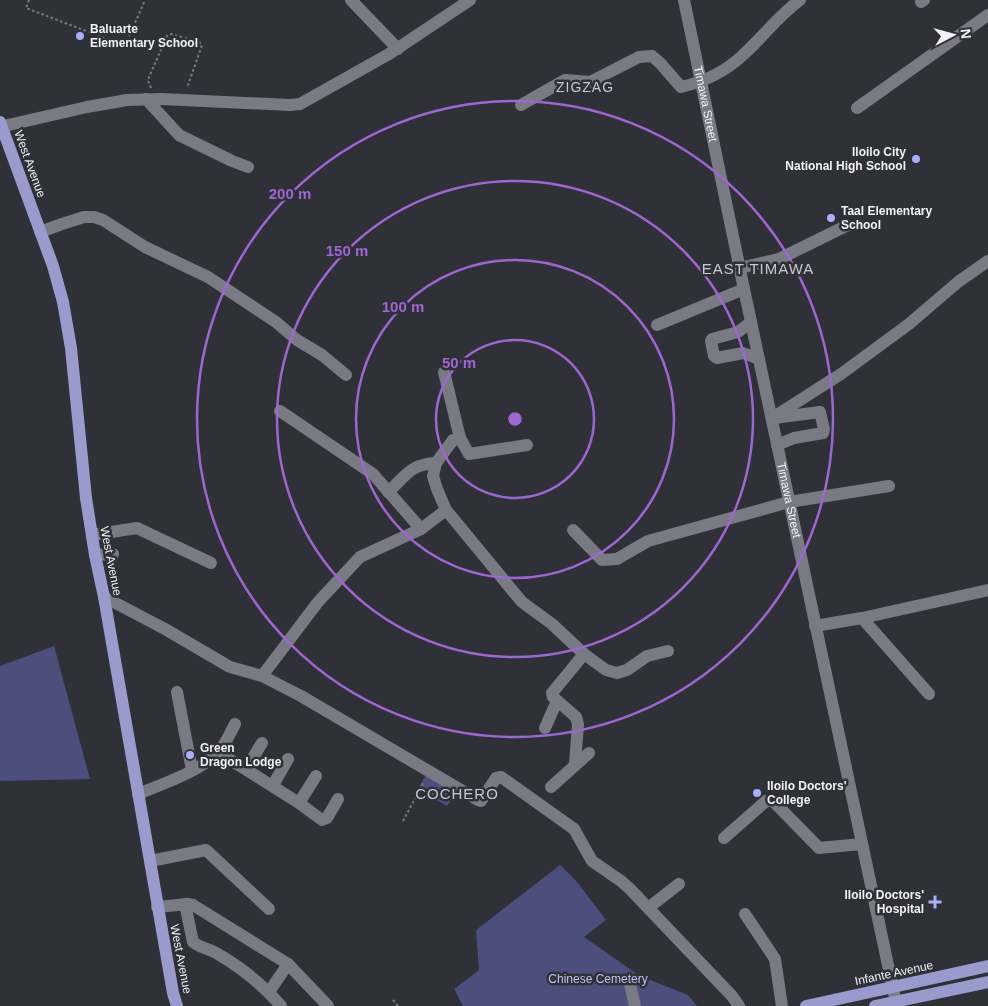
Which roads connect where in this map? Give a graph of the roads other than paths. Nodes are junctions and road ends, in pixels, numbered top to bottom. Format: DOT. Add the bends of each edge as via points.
graph roads {
  1 [pos="351,0"];
  2 [pos="470,0"];
  3 [pos="684,0"];
  4 [pos="800,0"];
  5 [pos="988,15"];
  6 [pos="398,49"];
  7 [pos="701,82"];
  8 [pos="146,99"];
  9 [pos="521,106"];
  10 [pos="857,108"];
  11 [pos="1,125"];
  12 [pos="248,167"];
  13 [pos="846,226"];
  14 [pos="40,232"];
  15 [pos="988,261"];
  16 [pos="740,268"];
  17 [pos="744,289"];
  18 [pos="751,322"];
  19 [pos="657,325"];
  20 [pos="738,332"];
  21 [pos="743,353"];
  22 [pos="759,359"];
  23 [pos="444,372"];
  24 [pos="346,374"];
  25 [pos="280,411"];
  26 [pos="790,417"];
  27 [pos="772,418"];
  28 [pos="460,438"];
  29 [pos="794,438"];
  30 [pos="527,445"];
  31 [pos="777,445"];
  32 [pos="436,463"];
  33 [pos="889,486"];
  34 [pos="388,492"];
  35 [pos="790,502"];
  36 [pos="446,510"];
  37 [pos="421,529"];
  38 [pos="573,530"];
  39 [pos="92,535"];
  40 [pos="113,554"];
  41 [pos="95,555"];
  42 [pos="211,563"];
  43 [pos="988,590"];
  44 [pos="104,597"];
  45 [pos="862,618"];
  46 [pos="815,626"];
  47 [pos="668,651"];
  48 [pos="584,654"];
  49 [pos="262,676"];
  50 [pos="177,692"];
  51 [pos="929,694"];
  52 [pos="557,701"];
  53 [pos="236,724"];
  54 [pos="546,728"];
  55 [pos="262,743"];
  56 [pos="218,752"];
  57 [pos="589,753"];
  58 [pos="288,759"];
  59 [pos="575,764"];
  60 [pos="246,769"];
  61 [pos="192,770"];
  62 [pos="316,776"];
  63 [pos="272,785"];
  64 [pos="551,787"];
  65 [pos="138,794"];
  66 [pos="338,799"];
  67 [pos="300,803"];
  68 [pos="724,838"];
  69 [pos="862,844"];
  70 [pos="150,861"];
  71 [pos="680,884"];
  72 [pos="185,904"];
  73 [pos="157,907"];
  74 [pos="648,908"];
  75 [pos="268,909"];
  76 [pos="745,914"];
  77 [pos="288,964"];
  78 [pos="988,966"];
  79 [pos="952,974"];
  80 [pos="988,982"];
  81 [pos="630,984"];
  82 [pos="893,987"];
  83 [pos="955,989"];
  84 [pos="269,992"];
  85 [pos="896,1004"];
  86 [pos="177,1006"];
  87 [pos="281,1006"];
  88 [pos="328,1006"];
  89 [pos="635,1006"];
  90 [pos="739,1006"];
  91 [pos="782,1006"];
  92 [pos="806,1006"];
  93 [pos="875,1006"];
  1 -- 6 [label="street"];
  2 -- 6 [label="street"];
  3 -- 7 [label="street, Timawa Street"];
  4 -- 7 [label="street" via="743,56"];
  5 -- 10 [label="street"];
  6 -- 8 [label="street" via="300,104 290,106"];
  7 -- 9 [label="street" via="681,87 652,56 639,57 590,82 565,80"];
  7 -- 16 [label="street, Timawa Street"];
  8 -- 11 [label="street" via="86,107"];
  8 -- 12 [label="street" via="179,135"];
  11 -- 14 [label="main road, West Avenue"];
  13 -- 16 [label="street" via="779,259"];
  14 -- 24 [label="street" via="84,217 103,220 145,247 208,277"];
  14 -- 39 [label="main road, West Avenue" via="63,302 71,348"];
  15 -- 27 [label="street" via="841,374"];
  16 -- 17 [label="street, Timawa Street"];
  17 -- 18 [label="street, Timawa Street"];
  17 -- 19 [label="street"];
  18 -- 20 [label="street"];
  18 -- 22 [label="street, Timawa Street"];
  20 -- 21 [label="street"];
  20 -- 21 [label="street" via="712,339 714,356"];
  21 -- 22 [label="street"];
  22 -- 27 [label="street, Timawa Street"];
  23 -- 28 [label="street"];
  25 -- 34 [label="street" via="373,474"];
  26 -- 27 [label="street"];
  26 -- 29 [label="street"];
  26 -- 29 [label="street" via="820,412 824,429 823,433"];
  27 -- 31 [label="street, Timawa Street"];
  28 -- 30 [label="street" via="469,454"];
  28 -- 32 [label="street" via="453,440"];
  29 -- 31 [label="street"];
  31 -- 35 [label="street, Timawa Street"];
  32 -- 34 [label="street" via="413,468"];
  32 -- 36 [label="street" via="433,476"];
  33 -- 35 [label="street"];
  34 -- 37 [label="street"];
  35 -- 38 [label="street" via="648,540 617,559 602,560"];
  35 -- 46 [label="street, Timawa Street"];
  36 -- 37 [label="street"];
  36 -- 48 [label="street" via="522,602"];
  37 -- 49 [label="street" via="360,557 318,602"];
  39 -- 41 [label="main road, West Avenue"];
  39 -- 42 [label="street" via="137,528"];
  40 -- 41 [label="street"];
  41 -- 44 [label="main road, West Avenue"];
  43 -- 45 [label="street"];
  44 -- 49 [label="street" via="230,667"];
  44 -- 65 [label="main road, West Avenue"];
  45 -- 46 [label="street"];
  45 -- 51 [label="street"];
  46 -- 69 [label="street, Timawa Street"];
  47 -- 48 [label="street" via="646,656 617,673 606,670"];
  48 -- 52 [label="street" via="552,692"];
  49 -- 74 [label="street" via="480,801 496,778 501,778 574,828 592,861 621,881"];
  50 -- 61 [label="street"];
  52 -- 54 [label="street"];
  52 -- 59 [label="street" via="576,718 578,724"];
  53 -- 56 [label="street"];
  55 -- 60 [label="street"];
  56 -- 60 [label="street"];
  56 -- 61 [label="street"];
  57 -- 59 [label="street"];
  58 -- 63 [label="street"];
  59 -- 64 [label="street"];
  60 -- 63 [label="street"];
  61 -- 65 [label="street"];
  62 -- 67 [label="street"];
  63 -- 67 [label="street"];
  65 -- 70 [label="main road, West Avenue"];
  66 -- 67 [label="street" via="324,820"];
  68 -- 69 [label="street" via="770,800 819,848"];
  69 -- 82 [label="street, Timawa Street"];
  70 -- 73 [label="main road, West Avenue"];
  70 -- 75 [label="street" via="206,850"];
  71 -- 74 [label="street"];
  72 -- 73 [label="street"];
  72 -- 77 [label="street"];
  72 -- 84 [label="street" via="193,942 239,966"];
  73 -- 86 [label="main road, West Avenue"];
  74 -- 90 [label="street"];
  76 -- 91 [label="street" via="775,959"];
  77 -- 84 [label="street"];
  77 -- 88 [label="street"];
  78 -- 79 [label="main road, Infante Avenue"];
  79 -- 82 [label="main road, Infante Avenue"];
  79 -- 83 [label="main road"];
  80 -- 83 [label="main road"];
  81 -- 89 [label="street"];
  82 -- 85 [label="street, Timawa Street"];
  82 -- 92 [label="main road, Infante Avenue"];
  83 -- 85 [label="main road"];
  84 -- 87 [label="street"];
  85 -- 93 [label="main road"];
}
